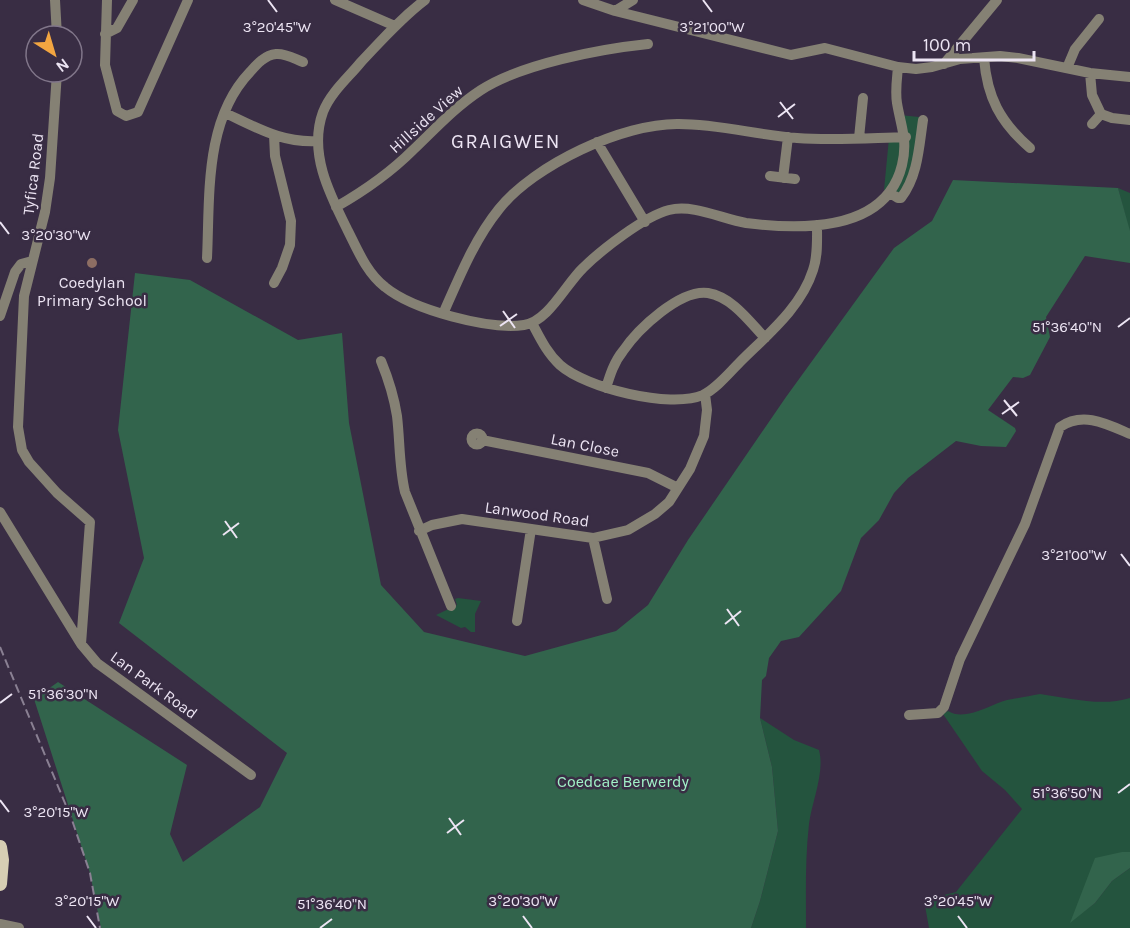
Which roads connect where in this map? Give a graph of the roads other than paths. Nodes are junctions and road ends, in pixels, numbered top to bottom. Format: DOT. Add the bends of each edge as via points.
graph roads {
  1 [pos="55,0"];
  2 [pos="107,0"];
  3 [pos="133,0"];
  4 [pos="188,0"];
  5 [pos="334,0"];
  6 [pos="425,0"];
  7 [pos="583,0"];
  8 [pos="633,0"];
  9 [pos="997,0"];
  10 [pos="615,11"];
  11 [pos="1099,19"];
  12 [pos="56,24"];
  13 [pos="395,26"];
  14 [pos="105,34"];
  15 [pos="648,44"];
  16 [pos="984,58"];
  17 [pos="303,62"];
  18 [pos="944,64"];
  19 [pos="898,67"];
  20 [pos="1067,68"];
  21 [pos="1090,73"];
  22 [pos="1130,77"];
  23 [pos="56,84"];
  24 [pos="863,98"];
  25 [pos="225,113"];
  26 [pos="1101,114"];
  27 [pos="922,120"];
  28 [pos="1130,120"];
  29 [pos="1092,124"];
  30 [pos="274,135"];
  31 [pos="788,137"];
  32 [pos="906,137"];
  33 [pos="860,138"];
  34 [pos="597,142"];
  35 [pos="318,145"];
  36 [pos="1030,148"];
  37 [pos="770,176"];
  38 [pos="890,193"];
  39 [pos="336,207"];
  40 [pos="645,222"];
  41 [pos="817,225"];
  42 [pos="207,258"];
  43 [pos="32,261"];
  44 [pos="274,283"];
  45 [pos="443,314"];
  46 [pos="0,316"];
  47 [pos="532,323"];
  48 [pos="765,338"];
  49 [pos="381,361"];
  50 [pos="606,388"];
  51 [pos="705,394"];
  52 [pos="1130,434"];
  53 [pos="482,440"];
  54 [pos="678,488"];
  55 [pos="0,512"];
  56 [pos="531,529"];
  57 [pos="419,531"];
  58 [pos="593,538"];
  59 [pos="607,599"];
  60 [pos="451,606"];
  61 [pos="517,621"];
  62 [pos="81,644"];
  63 [pos="909,715"];
  64 [pos="251,775"];
  65 [pos="0,847"];
  66 [pos="0,884"];
  67 [pos="0,924"];
  68 [pos="19,928"];
  1 -- 12 [label="street"];
  2 -- 14 [label="street"];
  3 -- 14 [label="street" via="117,28"];
  4 -- 14 [label="street" via="138,112 126,116 117,111 105,65"];
  5 -- 13 [label="street"];
  6 -- 13 [label="street"];
  7 -- 10 [label="street"];
  8 -- 10 [label="street"];
  9 -- 18 [label="street"];
  10 -- 19 [label="street" via="791,55 825,48"];
  11 -- 20 [label="street" via="1075,49"];
  13 -- 35 [label="street" via="329,100"];
  15 -- 39 [label="street, Hillside View" via="568,58 499,80 464,102 381,178"];
  16 -- 18 [label="street"];
  16 -- 20 [label="street" via="1018,58"];
  16 -- 36 [label="street" via="993,101 1008,127"];
  17 -- 25 [label="street" via="284,54 261,60 234,93"];
  18 -- 19 [label="street" via="916,69"];
  19 -- 32 [label="street" via="896,92"];
  20 -- 21 [label="street"];
  21 -- 22 [label="street"];
  21 -- 26 [label="street" via="1092,95"];
  23 -- 43 [label="street, Tyfica Road" via="50,178"];
  24 -- 33 [label="street"];
  25 -- 30 [label="street"];
  25 -- 42 [label="street" via="215,140"];
  26 -- 28 [label="street"];
  26 -- 29 [label="street"];
  27 -- 38 [label="street" via="910,184 901,198"];
  30 -- 35 [label="street"];
  30 -- 44 [label="street" via="274,156 291,221 290,245"];
  31 -- 33 [label="street"];
  31 -- 34 [label="street" via="678,123 638,129"];
  31 -- 37 [label="street" via="789,179"];
  32 -- 33 [label="street"];
  32 -- 38 [label="street" via="902,167"];
  34 -- 40 [label="street"];
  34 -- 45 [label="street" via="550,168 499,209 476,244"];
  35 -- 39 [label="street" via="323,174"];
  38 -- 41 [label="street" via="855,217"];
  39 -- 45 [label="street" via="364,264 384,287 408,302"];
  40 -- 41 [label="street" via="679,209 746,222"];
  40 -- 47 [label="street" via="582,269"];
  41 -- 48 [label="street" via="817,253 808,283 790,311"];
  43 -- 46 [label="street" via="21,264 15,272"];
  43 -- 62 [label="street, Tyfica Road" via="24,296 18,427 22,450 29,462 90,522"];
  45 -- 47 [label="street" via="483,323"];
  47 -- 50 [label="street" via="549,354 560,365 573,375"];
  48 -- 50 [label="street" via="731,303 710,293 690,294 673,303 632,339 613,367"];
  48 -- 51 [label="street"];
  49 -- 57 [label="street" via="397,416 401,475"];
  50 -- 51 [label="street" via="673,399"];
  51 -- 54 [label="street, Lanwood Road" via="705,436"];
  52 -- 63 [label="street" via="1085,419 1060,427 1025,524 960,659 944,707 938,713"];
  53 -- 54 [label="street, Lan Close" via="648,473"];
  54 -- 58 [label="street, Lanwood Road" via="669,502 641,523"];
  55 -- 62 [label="street, Lan Park Road"];
  56 -- 57 [label="street, Lanwood Road" via="462,519"];
  56 -- 58 [label="street, Lanwood Road"];
  56 -- 61 [label="street"];
  57 -- 60 [label="street"];
  58 -- 59 [label="street"];
  62 -- 64 [label="street, Lan Park Road" via="97,663"];
  65 -- 66 [label="main road"];
  67 -- 68 [label="street"];
}
